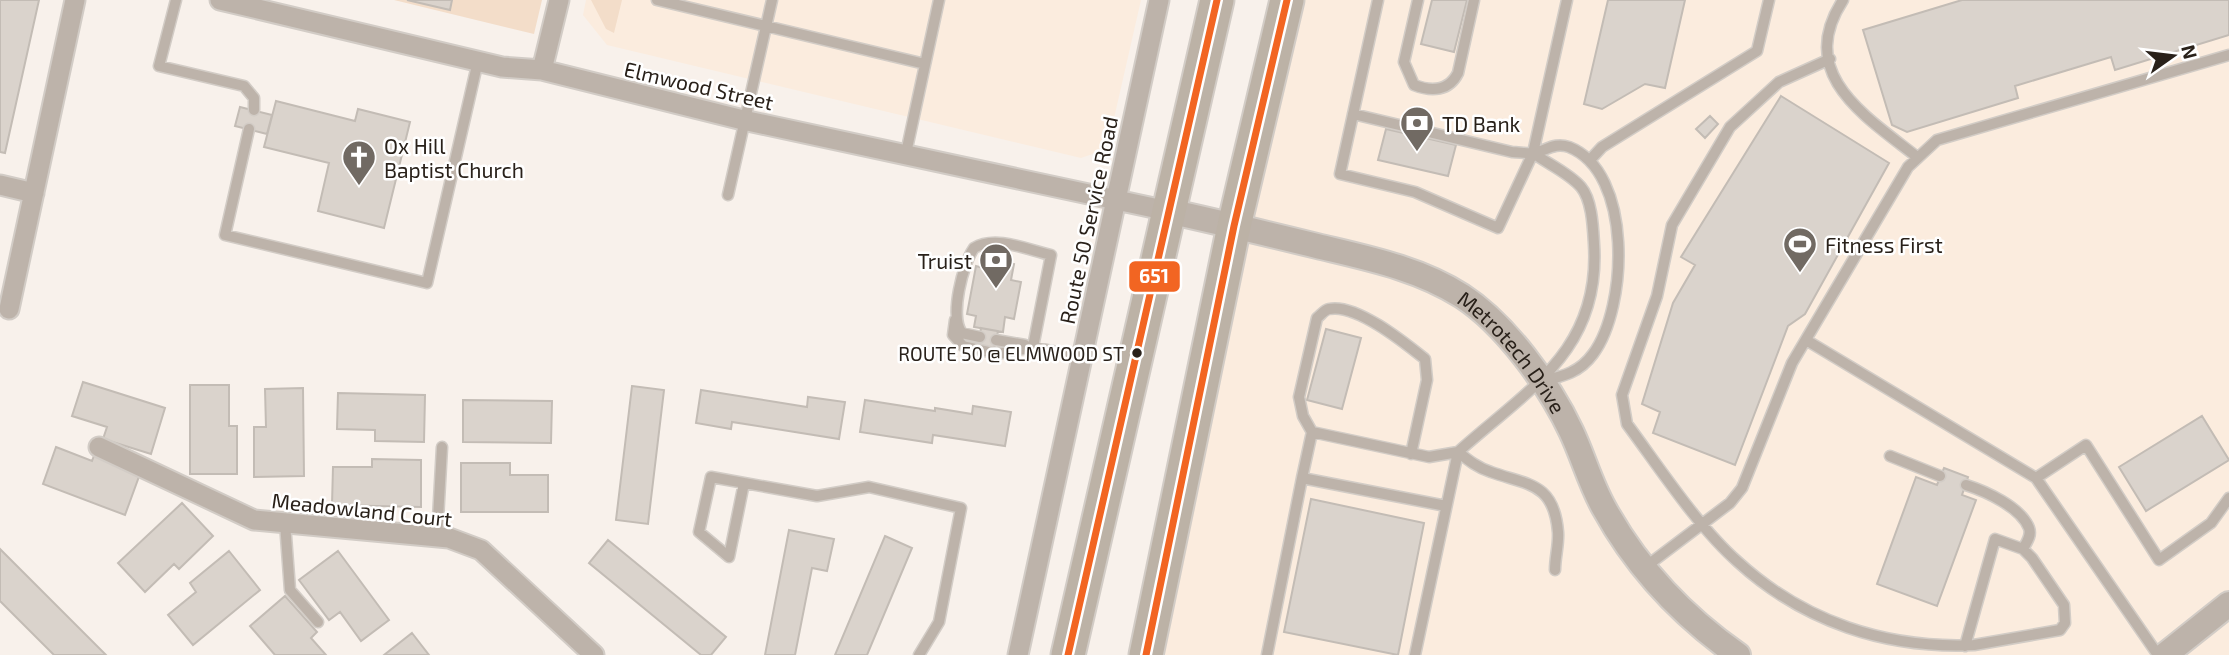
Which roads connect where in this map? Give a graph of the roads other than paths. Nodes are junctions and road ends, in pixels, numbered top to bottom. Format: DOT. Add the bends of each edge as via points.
graph roads {
  1 [pos="75,0"];
  2 [pos="176,0"];
  3 [pos="220,0"];
  4 [pos="559,0"];
  5 [pos="657,0"];
  6 [pos="772,0"];
  7 [pos="939,0"];
  8 [pos="1159,0"];
  9 [pos="1217,0"];
  10 [pos="1287,0"];
  11 [pos="1378,0"];
  12 [pos="1418,0"];
  13 [pos="1474,0"];
  14 [pos="1567,0"];
  15 [pos="1769,0"];
  16 [pos="1843,0"];
  17 [pos="766,25"];
  18 [pos="2229,55"];
  19 [pos="1830,59"];
  20 [pos="478,61"];
  21 [pos="925,64"];
  22 [pos="542,70"];
  23 [pos="254,110"];
  24 [pos="1353,114"];
  25 [pos="743,120"];
  26 [pos="249,129"];
  27 [pos="906,153"];
  28 [pos="1533,153"];
  29 [pos="1917,156"];
  30 [pos="1590,160"];
  31 [pos="0,185"];
  32 [pos="34,193"];
  33 [pos="728,194"];
  34 [pos="1117,197"];
  35 [pos="1168,211"];
  36 [pos="1234,226"];
  37 [pos="9,309"];
  38 [pos="956,316"];
  39 [pos="980,337"];
  40 [pos="996,340"];
  41 [pos="1806,340"];
  42 [pos="1033,346"];
  43 [pos="1082,356"];
  44 [pos="1543,381"];
  45 [pos="1312,432"];
  46 [pos="99,447"];
  47 [pos="442,447"];
  48 [pos="1458,453"];
  49 [pos="1411,454"];
  50 [pos="1890,456"];
  51 [pos="1940,476"];
  52 [pos="1301,478"];
  53 [pos="2036,478"];
  54 [pos="744,483"];
  55 [pos="1966,485"];
  56 [pos="2229,498"];
  57 [pos="1446,506"];
  58 [pos="285,523"];
  59 [pos="1704,523"];
  60 [pos="437,537"];
  61 [pos="2023,549"];
  62 [pos="1644,568"];
  63 [pos="1555,570"];
  64 [pos="2229,604"];
  65 [pos="318,622"];
  66 [pos="1965,646"];
  67 [pos="594,655"];
  68 [pos="919,655"];
  69 [pos="1018,655"];
  70 [pos="1068,655"];
  71 [pos="1146,655"];
  72 [pos="1267,655"];
  73 [pos="1415,655"];
  74 [pos="1738,655"];
  75 [pos="2158,655"];
  76 [pos="2165,655"];
  1 -- 32 [label="street"];
  2 -- 23 [label="lane" via="159,66 244,86 254,98"];
  3 -- 20 [label="street, Elmwood Street"];
  4 -- 22 [label="street"];
  5 -- 17 [label="lane"];
  6 -- 17 [label="lane"];
  7 -- 21 [label="lane"];
  8 -- 34 [label="street, Route 50 Service Road"];
  9 -- 35 [label="highway"];
  10 -- 36 [label="highway"];
  11 -- 24 [label="lane"];
  12 -- 13 [label="lane" via="1405,62 1414,85 1439,89 1453,83 1458,72"];
  14 -- 28 [label="lane"];
  15 -- 30 [label="lane" via="1758,51 1602,147"];
  16 -- 19 [label="lane" via="1828,26"];
  17 -- 21 [label="lane"];
  17 -- 25 [label="lane"];
  18 -- 29 [label="lane" via="1937,140"];
  19 -- 29 [label="lane" via="1835,80 1853,106"];
  19 -- 59 [label="lane" via="1779,82 1730,127 1672,225 1657,296 1622,395 1627,424"];
  20 -- 22 [label="street, Elmwood Street"];
  20 -- 26 [label="lane" via="427,283 225,235"];
  21 -- 27 [label="lane"];
  22 -- 25 [label="street, Elmwood Street"];
  24 -- 28 [label="lane"];
  24 -- 28 [label="lane" via="1340,174 1415,192 1498,228"];
  25 -- 27 [label="street, Elmwood Street"];
  25 -- 33 [label="lane"];
  27 -- 34 [label="street, Elmwood Street"];
  28 -- 30 [label="lane" via="1556,144"];
  28 -- 44 [label="lane" via="1583,189 1594,251 1592,298 1576,333"];
  29 -- 41 [label="lane"];
  30 -- 44 [label="lane" via="1612,197 1614,301 1592,356 1572,374"];
  31 -- 32 [label="street"];
  32 -- 37 [label="street"];
  34 -- 35 [label="street, Elmwood Street"];
  34 -- 43 [label="street, Route 50 Service Road"];
  35 -- 36 [label="street, Metrotech Drive"];
  35 -- 70 [label="highway"];
  36 -- 44 [label="street, Metrotech Drive" via="1382,262 1438,283 1489,319"];
  36 -- 71 [label="highway"];
  38 -- 39 [label="lane" via="962,333"];
  38 -- 42 [label="lane" via="953,335 963,346 998,354"];
  38 -- 42 [label="lane" via="963,272 974,248 987,242 1051,255"];
  40 -- 42 [label="lane"];
  41 -- 53 [label="lane"];
  41 -- 59 [label="lane" via="1792,363 1742,488"];
  42 -- 43 [label="lane"];
  43 -- 69 [label="street, Route 50 Service Road"];
  44 -- 48 [label="lane"];
  44 -- 62 [label="street, Metrotech Drive" via="1602,505"];
  45 -- 49 [label="lane"];
  45 -- 49 [label="lane" via="1299,397 1317,318 1324,311 1337,309 1364,317 1425,359 1427,380"];
  45 -- 52 [label="lane"];
  46 -- 58 [label="street, Meadowland Court" via="254,520"];
  47 -- 60 [label="lane"];
  48 -- 49 [label="lane"];
  48 -- 57 [label="lane"];
  48 -- 63 [label="lane" via="1478,467 1543,491 1558,529"];
  50 -- 51 [label="lane"];
  52 -- 57 [label="lane"];
  52 -- 72 [label="lane"];
  53 -- 56 [label="lane" via="2086,444 2159,560 2211,523"];
  53 -- 75 [label="lane"];
  54 -- 54 [label="lane" via="710,477 699,532 729,557"];
  54 -- 68 [label="lane" via="817,496 869,487 961,508 939,622"];
  55 -- 61 [label="lane" via="2014,510 2029,528"];
  57 -- 73 [label="lane"];
  58 -- 60 [label="street, Meadowland Court"];
  58 -- 65 [label="lane" via="290,590"];
  59 -- 62 [label="lane"];
  59 -- 66 [label="lane" via="1736,561 1779,596 1824,619 1854,632 1915,645"];
  60 -- 67 [label="street, Meadowland Court" via="481,550"];
  61 -- 66 [label="lane" via="1995,538"];
  61 -- 66 [label="lane" via="2064,605 2066,623 2060,630"];
  62 -- 74 [label="street, Metrotech Drive" via="1674,603"];
  64 -- 76 [label="street"];
}
